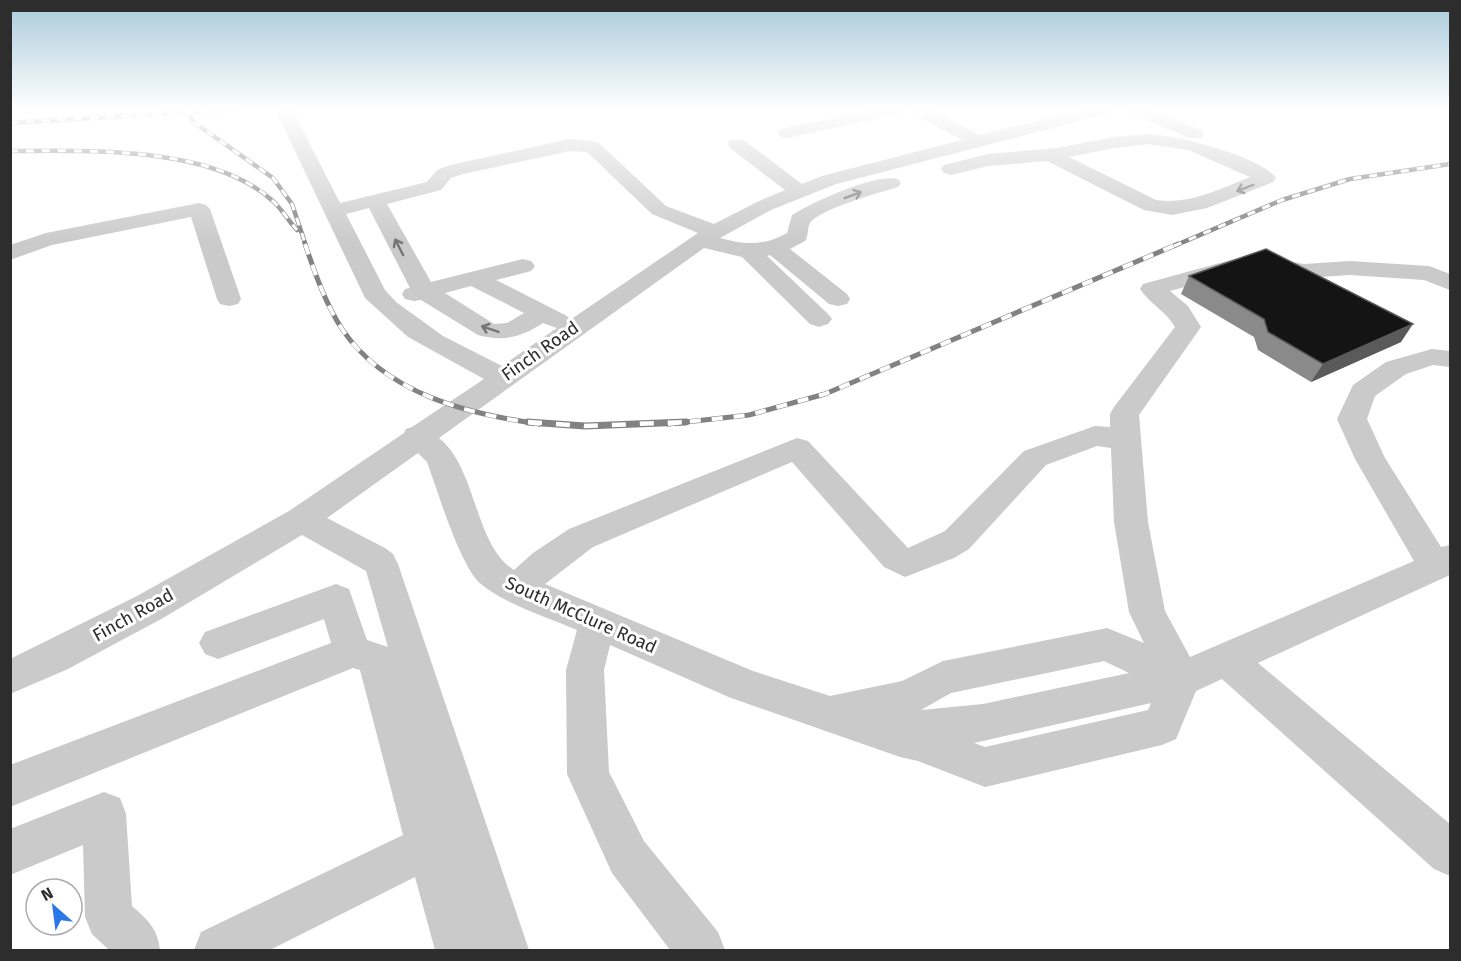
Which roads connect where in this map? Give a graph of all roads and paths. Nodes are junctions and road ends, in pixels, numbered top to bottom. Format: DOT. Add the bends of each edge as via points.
graph roads {
  1 [pos="306,154"];
  2 [pos="528,154"];
  3 [pos="599,154"];
  4 [pos="750,154"];
  5 [pos="926,154"];
  6 [pos="1056,154"];
  7 [pos="1213,154"];
  8 [pos="1242,154"];
  9 [pos="1050,155"];
  10 [pos="1280,170"];
  11 [pos="799,191"];
  12 [pos="376,202"];
  13 [pos="333,211"];
  14 [pos="709,236"];
  15 [pos="775,248"];
  16 [pos="750,252"];
  17 [pos="10,253"];
  18 [pos="523,266"];
  19 [pos="473,278"];
  20 [pos="1450,283"];
  21 [pos="424,291"];
  22 [pos="229,299"];
  23 [pos="838,299"];
  24 [pos="384,305"];
  25 [pos="542,313"];
  26 [pos="819,319"];
  27 [pos="573,328"];
  28 [pos="1450,359"];
  29 [pos="502,377"];
  30 [pos="417,436"];
  31 [pos="1126,439"];
  32 [pos="301,520"];
  33 [pos="1443,562"];
  34 [pos="517,588"];
  35 [pos="597,623"];
  36 [pos="218,643"];
  37 [pos="352,651"];
  38 [pos="1226,659"];
  39 [pos="10,677"];
  40 [pos="1181,679"];
  41 [pos="850,721"];
  42 [pos="10,786"];
  43 [pos="429,846"];
  44 [pos="10,852"];
  45 [pos="1450,853"];
  46 [pos="135,951"];
  47 [pos="219,951"];
  48 [pos="460,951"];
  49 [pos="504,951"];
  50 [pos="700,951"];
  1 -- 13 [label="street"];
  2 -- 12 [label="street" via="457,169 444,174 435,186"];
  3 -- 14 [label="street" via="659,210"];
  4 -- 11 [label="street"];
  5 -- 11 [label="street, Finch Road"];
  6 -- 9 [label="street"];
  7 -- 9 [label="street, one-way" via="1266,178 1200,204 1172,209 1151,206"];
  8 -- 10 [label="street"];
  15 -- 9 [label="street, one-way" via="797,236 800,220 811,212 869,189 988,160"];
  11 -- 14 [label="street, Finch Road"];
  12 -- 13 [label="street"];
  21 -- 12 [label="street, one-way"];
  13 -- 24 [label="street" via="367,281"];
  14 -- 16 [label="street"];
  14 -- 27 [label="street, Finch Road"];
  15 -- 16 [label="street"];
  15 -- 23 [label="street"];
  16 -- 26 [label="street"];
  17 -- 22 [label="street" via="46,240 199,209"];
  18 -- 19 [label="street"];
  19 -- 21 [label="street"];
  19 -- 25 [label="street"];
  20 -- 31 [label="street" via="1429,273 1350,268 1304,271 1249,262 1152,289 1179,311 1188,327 1124,414"];
  21 -- 24 [label="street"];
  25 -- 21 [label="street, one-way" via="512,331 495,332"];
  24 -- 29 [label="street" via="422,335"];
  25 -- 27 [label="street"];
  27 -- 29 [label="street, Finch Road"];
  28 -- 33 [label="street" via="1432,357 1396,368 1363,391 1352,419 1370,459"];
  29 -- 30 [label="street, Finch Road"];
  30 -- 32 [label="street, Finch Road"];
  30 -- 34 [label="street, South McClure Road" via="441,459 483,564"];
  31 -- 34 [label="street" via="1095,436 1035,458 957,540 905,563 896,558 797,448 581,538"];
  31 -- 40 [label="street" via="1131,522 1147,612"];
  32 -- 39 [label="street, Finch Road" via="150,607"];
  32 -- 49 [label="street" via="381,564"];
  33 -- 38 [label="street"];
  34 -- 35 [label="street, South McClure Road"];
  35 -- 41 [label="street, South McClure Road" via="718,676"];
  35 -- 50 [label="street" via="585,670 588,774 628,857"];
  36 -- 37 [label="street" via="336,599"];
  37 -- 42 [label="street"];
  37 -- 43 [label="street" via="376,659"];
  38 -- 40 [label="street"];
  38 -- 45 [label="street"];
  40 -- 41 [label="street" via="983,723 917,730"];
  40 -- 41 [label="street" via="1120,662 952,696 909,697"];
  40 -- 41 [label="street" via="1162,726 985,767"];
  43 -- 47 [label="street"];
  43 -- 48 [label="street"];
  44 -- 46 [label="street" via="104,814 109,917 134,940"];
}
